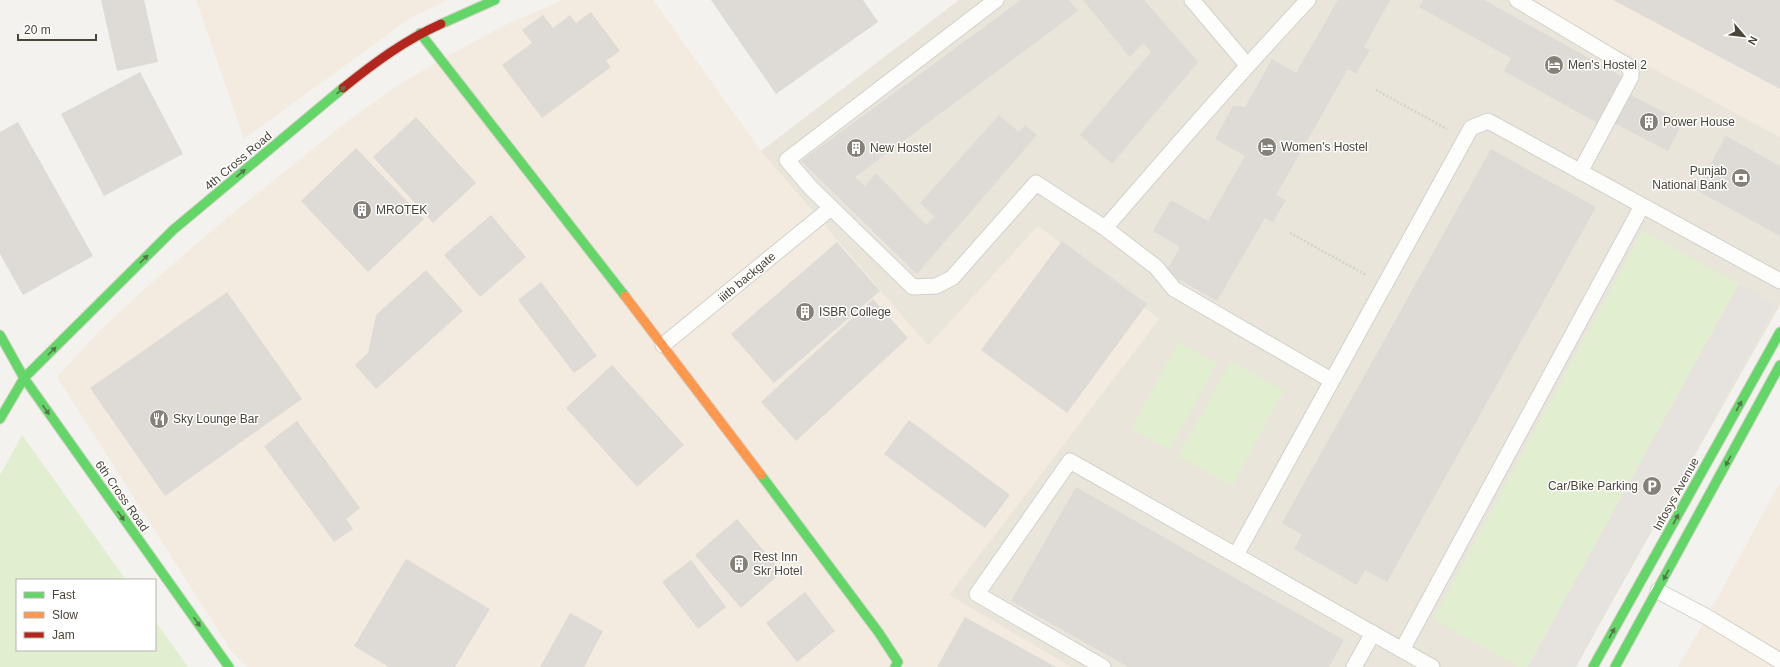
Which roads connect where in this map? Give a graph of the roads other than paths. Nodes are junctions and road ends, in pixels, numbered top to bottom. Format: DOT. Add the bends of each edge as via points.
graph roads {
  1 [pos="495,0"];
  2 [pos="996,0"];
  3 [pos="1192,0"];
  4 [pos="1308,0"];
  5 [pos="1517,0"];
  6 [pos="420,33"];
  7 [pos="1247,65"];
  8 [pos="1580,172"];
  9 [pos="1642,206"];
  10 [pos="830,208"];
  11 [pos="1105,228"];
  12 [pos="1780,281"];
  13 [pos="1780,332"];
  14 [pos="0,334"];
  15 [pos="664,345"];
  16 [pos="1780,365"];
  17 [pos="24,378"];
  18 [pos="1331,380"];
  19 [pos="0,419"];
  20 [pos="1236,555"];
  21 [pos="1658,591"];
  22 [pos="1373,633"];
  23 [pos="1402,650"];
  24 [pos="1780,661"];
  25 [pos="229,667"];
  26 [pos="895,667"];
  27 [pos="1104,667"];
  28 [pos="1354,667"];
  29 [pos="1432,667"];
  30 [pos="1593,667"];
  31 [pos="1615,667"];
  1 -- 6 [label="street, 4th Cross Road"];
  2 -- 10 [label="lane" via="787,160"];
  3 -- 7 [label="lane"];
  4 -- 7 [label="lane"];
  5 -- 8 [label="lane" via="1626,64 1631,70 1631,77"];
  6 -- 15 [label="street"];
  17 -- 6 [label="street, 4th Cross Road, one-way" via="173,230 371,65"];
  7 -- 11 [label="lane"];
  8 -- 9 [label="lane"];
  8 -- 18 [label="lane" via="1488,122 1471,128"];
  9 -- 12 [label="lane"];
  9 -- 23 [label="lane"];
  10 -- 11 [label="lane" via="913,287 936,286 952,278 1036,183"];
  10 -- 15 [label="lane, iiitb backgate"];
  11 -- 18 [label="lane" via="1156,267 1174,289"];
  30 -- 13 [label="street, Infosys Avenue, one-way"];
  14 -- 17 [label="street, 6th Cross Road"];
  15 -- 26 [label="street" via="879,634 898,662"];
  16 -- 21 [label="street, one-way"];
  17 -- 19 [label="street, 4th Cross Road"];
  17 -- 25 [label="street, 6th Cross Road, one-way"];
  18 -- 20 [label="lane"];
  20 -- 22 [label="lane"];
  20 -- 27 [label="lane" via="1070,461 977,594"];
  21 -- 24 [label="lane"];
  21 -- 31 [label="street"];
  22 -- 23 [label="lane"];
  22 -- 28 [label="lane"];
  23 -- 29 [label="lane"];
}
